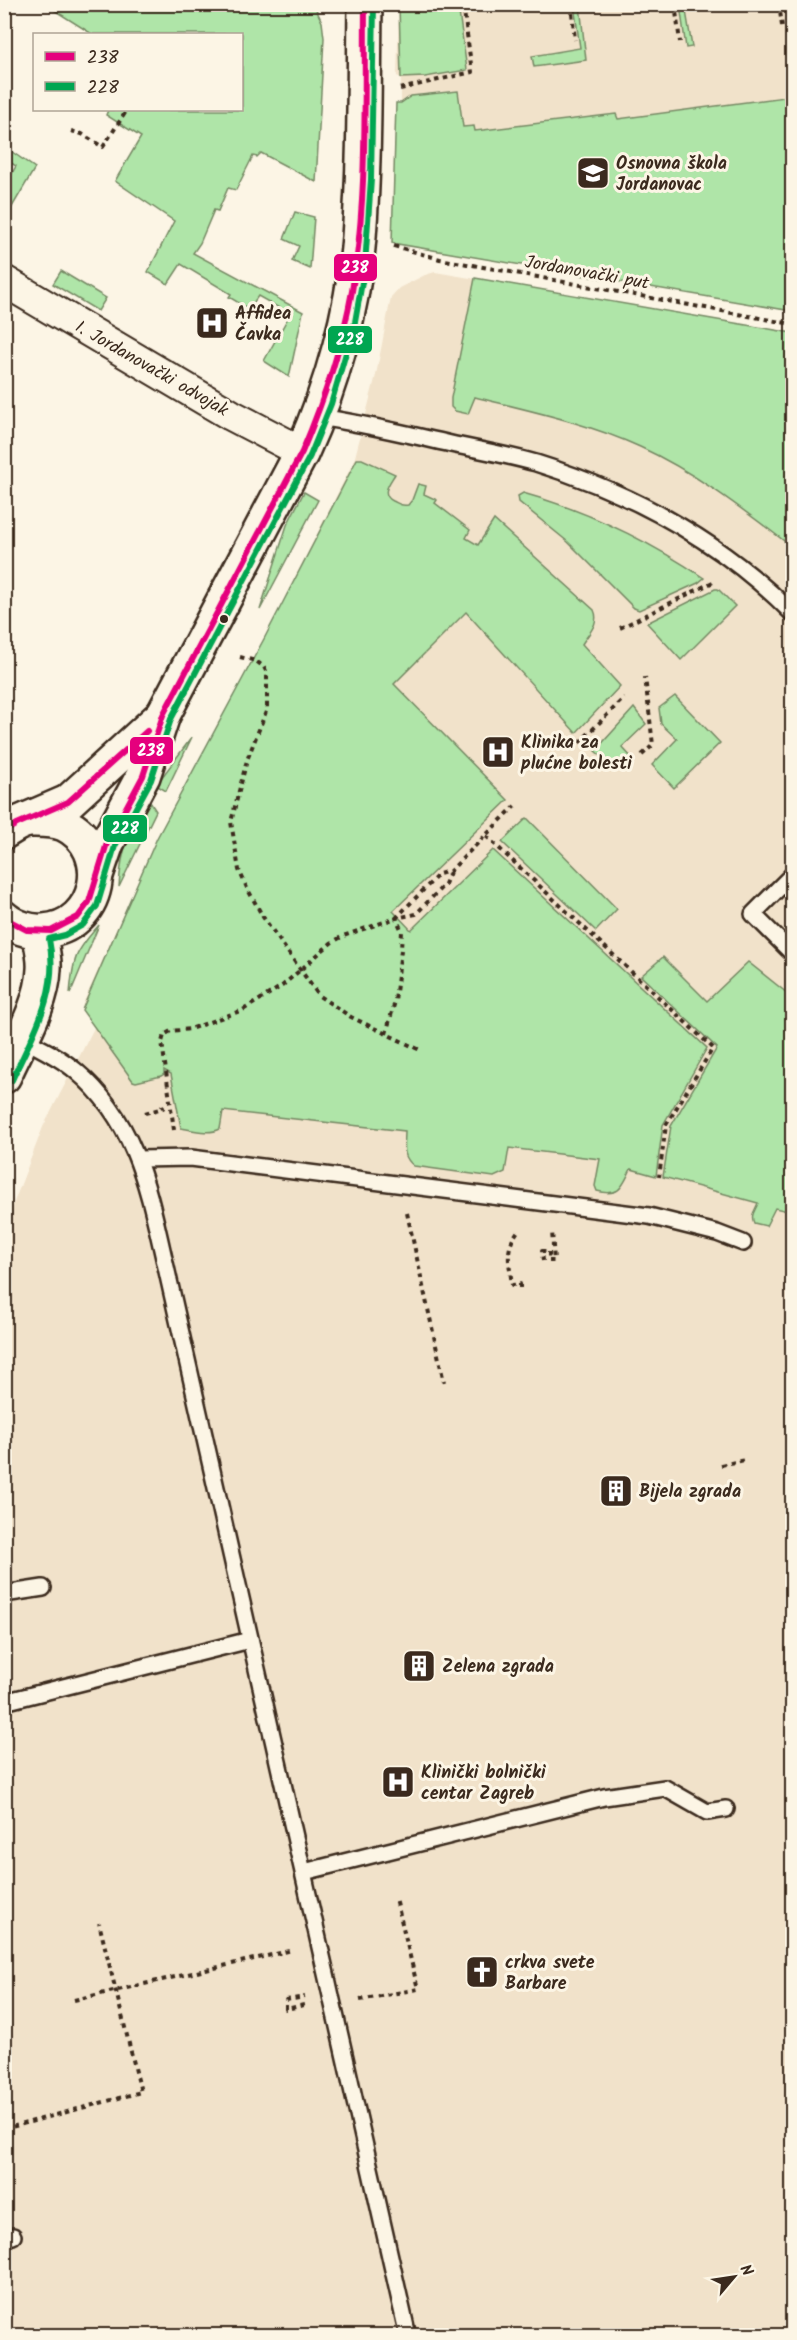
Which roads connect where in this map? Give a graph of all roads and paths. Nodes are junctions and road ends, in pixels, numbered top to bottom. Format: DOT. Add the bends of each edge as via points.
graph roads {
  1 [pos="365,4"];
  2 [pos="463,4"];
  3 [pos="571,4"];
  4 [pos="675,4"];
  5 [pos="779,4"];
  6 [pos="782,26"];
  7 [pos="575,40"];
  8 [pos="680,42"];
  9 [pos="390,89"];
  10 [pos="126,111"];
  11 [pos="71,131"];
  12 [pos="383,243"];
  13 [pos="4,281"];
  14 [pos="792,324"];
  15 [pos="317,417"];
  16 [pos="302,452"];
  17 [pos="715,580"];
  18 [pos="792,613"];
  19 [pos="620,628"];
  20 [pos="240,657"];
  21 [pos="645,677"];
  22 [pos="624,698"];
  23 [pos="163,715"];
  24 [pos="573,749"];
  25 [pos="642,755"];
  26 [pos="515,806"];
  27 [pos="16,826"];
  28 [pos="486,836"];
  29 [pos="450,871"];
  30 [pos="96,875"];
  31 [pos="792,875"];
  32 [pos="4,918"];
  33 [pos="396,918"];
  34 [pos="39,932"];
  35 [pos="792,953"];
  36 [pos="299,970"];
  37 [pos="386,1034"];
  38 [pos="21,1038"];
  39 [pos="420,1050"];
  40 [pos="4,1076"];
  41 [pos="162,1105"];
  42 [pos="153,1111"];
  43 [pos="174,1122"];
  44 [pos="139,1159"];
  45 [pos="660,1177"];
  46 [pos="407,1213"];
  47 [pos="520,1228"];
  48 [pos="552,1231"];
  49 [pos="743,1243"];
  50 [pos="543,1261"];
  51 [pos="520,1288"];
  52 [pos="444,1382"];
  53 [pos="745,1460"];
  54 [pos="721,1465"];
  55 [pos="44,1588"];
  56 [pos="4,1594"];
  57 [pos="250,1640"];
  58 [pos="4,1702"];
  59 [pos="726,1809"];
  60 [pos="304,1872"];
  61 [pos="396,1899"];
  62 [pos="99,1923"];
  63 [pos="299,1949"];
  64 [pos="116,1990"];
  65 [pos="315,1995"];
  66 [pos="74,2000"];
  67 [pos="356,2001"];
  68 [pos="307,2005"];
  69 [pos="4,2129"];
  70 [pos="408,2336"];
  1 -- 15 [label="main road" via="359,238 341,341"];
  2 -- 9 [label="path" via="472,72"];
  3 -- 7 [label="path"];
  4 -- 8 [label="path"];
  5 -- 6 [label="path"];
  10 -- 11 [label="path" via="103,147"];
  12 -- 14 [label="path, Jordanovački put" via="440,259"];
  13 -- 16 [label="street, I. Jordanovački odvojak" via="231,415"];
  15 -- 16 [label="main road"];
  15 -- 18 [label="lane" via="500,454 599,485 702,539"];
  16 -- 23 [label="main road"];
  17 -- 19 [label="path"];
  20 -- 36 [label="path" via="264,667 267,709 247,760 231,822 239,870 263,917"];
  21 -- 25 [label="path" via="653,745"];
  22 -- 24 [label="path"];
  23 -- 27 [label="main road" via="68,802"];
  23 -- 30 [label="main road" via="143,776 107,843"];
  26 -- 28 [label="path"];
  27 -- 30 [label="main road" via="45,819 63,824 89,849"];
  28 -- 29 [label="path"];
  28 -- 45 [label="path" via="713,1048 666,1125"];
  29 -- 33 [label="path" via="439,874"];
  29 -- 33 [label="path" via="445,884 416,914"];
  30 -- 34 [label="main road" via="89,902 78,916 62,927"];
  31 -- 35 [label="lane" via="753,914"];
  32 -- 34 [label="main road"];
  33 -- 36 [label="path" via="343,936"];
  33 -- 37 [label="path" via="402,931 401,950 395,1001"];
  34 -- 38 [label="main road" via="43,983"];
  36 -- 37 [label="path" via="319,996"];
  36 -- 43 [label="path" via="282,986 243,1010 164,1035"];
  37 -- 39 [label="path"];
  38 -- 40 [label="main road"];
  38 -- 44 [label="lane" via="57,1057 91,1085 128,1136"];
  41 -- 42 [label="path" via="163,1108"];
  44 -- 49 [label="lane" via="191,1158 649,1216"];
  44 -- 57 [label="lane"];
  46 -- 52 [label="path"];
  47 -- 51 [label="path" via="511,1241 509,1257 512,1285 520,1284"];
  48 -- 50 [label="path" via="554,1261 549,1261 549,1251 542,1251"];
  53 -- 54 [label="path"];
  55 -- 56 [label="lane"];
  57 -- 58 [label="lane"];
  57 -- 60 [label="lane"];
  59 -- 60 [label="lane" via="707,1812 665,1788 604,1797"];
  60 -- 70 [label="lane"];
  61 -- 67 [label="path" via="418,1989"];
  62 -- 64 [label="path"];
  63 -- 64 [label="path"];
  64 -- 66 [label="path"];
  64 -- 69 [label="path" via="141,2092"];
  65 -- 68 [label="path" via="286,2000 286,2009"];
}
